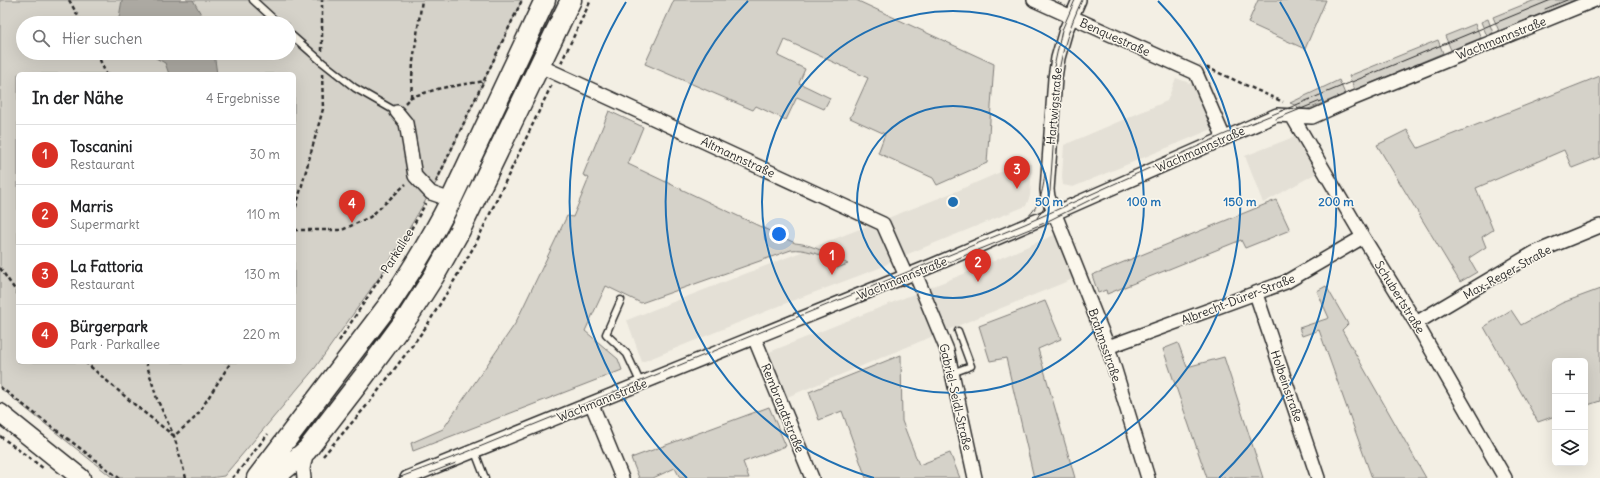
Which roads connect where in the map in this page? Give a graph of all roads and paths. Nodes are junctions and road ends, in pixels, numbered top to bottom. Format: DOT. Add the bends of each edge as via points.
graph roads {
  1 [pos="69,0"];
  2 [pos="253,0"];
  3 [pos="322,0"];
  4 [pos="422,0"];
  5 [pos="522,0"];
  6 [pos="545,0"];
  7 [pos="571,0"];
  8 [pos="1034,0"];
  9 [pos="1079,0"];
  10 [pos="1595,0"];
  11 [pos="78,16"];
  12 [pos="270,16"];
  13 [pos="1071,17"];
  14 [pos="296,39"];
  15 [pos="100,60"];
  16 [pos="322,62"];
  17 [pos="540,66"];
  18 [pos="105,72"];
  19 [pos="1196,73"];
  20 [pos="485,81"];
  21 [pos="397,112"];
  22 [pos="1292,116"];
  23 [pos="1224,138"];
  24 [pos="415,176"];
  25 [pos="431,193"];
  26 [pos="451,200"];
  27 [pos="296,207"];
  28 [pos="1055,213"];
  29 [pos="1600,226"];
  30 [pos="296,230"];
  31 [pos="1363,237"];
  32 [pos="0,268"];
  33 [pos="911,274"];
  34 [pos="16,291"];
  35 [pos="1256,294"];
  36 [pos="621,300"];
  37 [pos="1416,323"];
  38 [pos="958,332"];
  39 [pos="754,337"];
  40 [pos="339,342"];
  41 [pos="1108,347"];
  42 [pos="87,364"];
  43 [pos="147,364"];
  44 [pos="230,364"];
  45 [pos="952,373"];
  46 [pos="641,384"];
  47 [pos="0,387"];
  48 [pos="592,405"];
  49 [pos="0,413"];
  50 [pos="272,429"];
  51 [pos="0,436"];
  52 [pos="174,436"];
  53 [pos="307,450"];
  54 [pos="474,452"];
  55 [pos="43,469"];
  56 [pos="260,476"];
  57 [pos="81,478"];
  58 [pos="119,478"];
  59 [pos="186,478"];
  60 [pos="232,478"];
  61 [pos="304,478"];
  62 [pos="407,478"];
  63 [pos="485,478"];
  64 [pos="622,478"];
  65 [pos="812,478"];
  66 [pos="975,478"];
  67 [pos="1148,478"];
  68 [pos="1318,478"];
  69 [pos="1505,478"];
  1 -- 11 [label="path"];
  2 -- 12 [label="lane"];
  3 -- 16 [label="path"];
  4 -- 20 [label="path" via="411,97 441,88"];
  5 -- 20 [label="path, Parkallee"];
  6 -- 26 [label="main road, Parkallee"];
  7 -- 17 [label="main road, Parkallee"];
  8 -- 13 [label="street, Benquestraße"];
  9 -- 13 [label="street, Hartwigstraße"];
  10 -- 22 [label="street, Wachmannstraße" via="1312,117"];
  13 -- 19 [label="street, Benquestraße"];
  13 -- 28 [label="street, Hartwigstraße" via="1061,43 1055,78 1047,190"];
  14 -- 16 [label="lane"];
  15 -- 18 [label="path"];
  16 -- 21 [label="lane" via="355,88"];
  16 -- 27 [label="path" via="323,109"];
  17 -- 33 [label="street, Altmannstraße" via="883,224"];
  17 -- 53 [label="main road, Parkallee" via="460,230 434,276 409,315"];
  19 -- 22 [label="path" via="1208,68 1284,102"];
  19 -- 23 [label="street"];
  20 -- 25 [label="path, Parkallee"];
  21 -- 24 [label="street" via="406,123"];
  22 -- 23 [label="street, Wachmannstraße" via="1277,115"];
  22 -- 31 [label="street, Schubertstraße"];
  23 -- 28 [label="street, Wachmannstraße"];
  24 -- 25 [label="street"];
  24 -- 30 [label="path" via="370,217 342,230"];
  25 -- 26 [label="street"];
  25 -- 40 [label="path, Parkallee" via="406,238"];
  26 -- 56 [label="main road, Parkallee" via="390,303"];
  28 -- 33 [label="street, Wachmannstraße"];
  28 -- 41 [label="street, Brahmsstraße"];
  29 -- 37 [label="street, Max-Reger-Straße" via="1534,254"];
  31 -- 35 [label="street, Albrecht-Dürer-Straße" via="1286,282"];
  31 -- 37 [label="street, Schubertstraße"];
  32 -- 34 [label="path"];
  33 -- 39 [label="street, Wachmannstraße"];
  33 -- 45 [label="street, Gabriel-Seidl-Straße" via="947,350"];
  35 -- 41 [label="street, Albrecht-Dürer-Straße"];
  35 -- 68 [label="street, Holbeinstraße"];
  36 -- 46 [label="lane" via="606,334 627,354"];
  37 -- 69 [label="street, Schubertstraße"];
  38 -- 45 [label="lane" via="971,366"];
  39 -- 46 [label="street, Wachmannstraße"];
  39 -- 65 [label="street, Rembrandtstraße"];
  41 -- 67 [label="street, Brahmsstraße"];
  42 -- 52 [label="path"];
  43 -- 52 [label="path" via="157,399"];
  44 -- 52 [label="path" via="196,417"];
  45 -- 66 [label="street, Gabriel-Seidl-Straße"];
  46 -- 48 [label="street, Wachmannstraße"];
  47 -- 58 [label="path"];
  48 -- 54 [label="street, Wachmannstraße"];
  48 -- 64 [label="street"];
  49 -- 57 [label="main road"];
  50 -- 60 [label="path"];
  51 -- 55 [label="path"];
  52 -- 59 [label="path"];
  53 -- 56 [label="main road, Parkallee"];
  53 -- 61 [label="street, Parkallee"];
  54 -- 62 [label="street, Wachmannstraße"];
  54 -- 63 [label="lane"];
}
